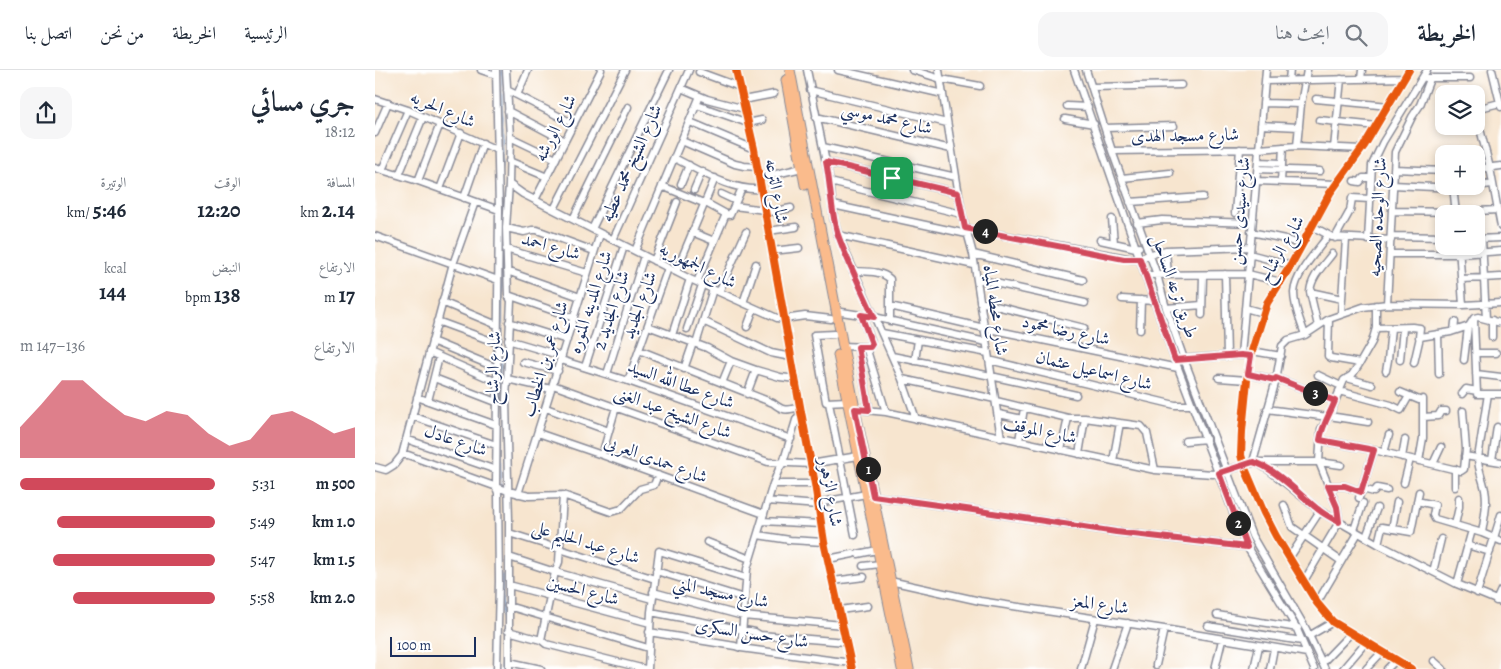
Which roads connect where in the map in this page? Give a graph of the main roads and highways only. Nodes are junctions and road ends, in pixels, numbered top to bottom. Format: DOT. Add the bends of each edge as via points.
graph roads {
  1 [pos="784,70"];
  2 [pos="790,70"];
  3 [pos="833,315"];
  4 [pos="869,495"];
  5 [pos="902,669"];
  6 [pos="909,669"];
  1 -- 3 [label="main road"];
  2 -- 3 [label="main road"];
  3 -- 4 [label="main road" via="843,346"];
  3 -- 4 [label="main road" via="847,401"];
  4 -- 5 [label="main road"];
  4 -- 6 [label="main road"];
}
